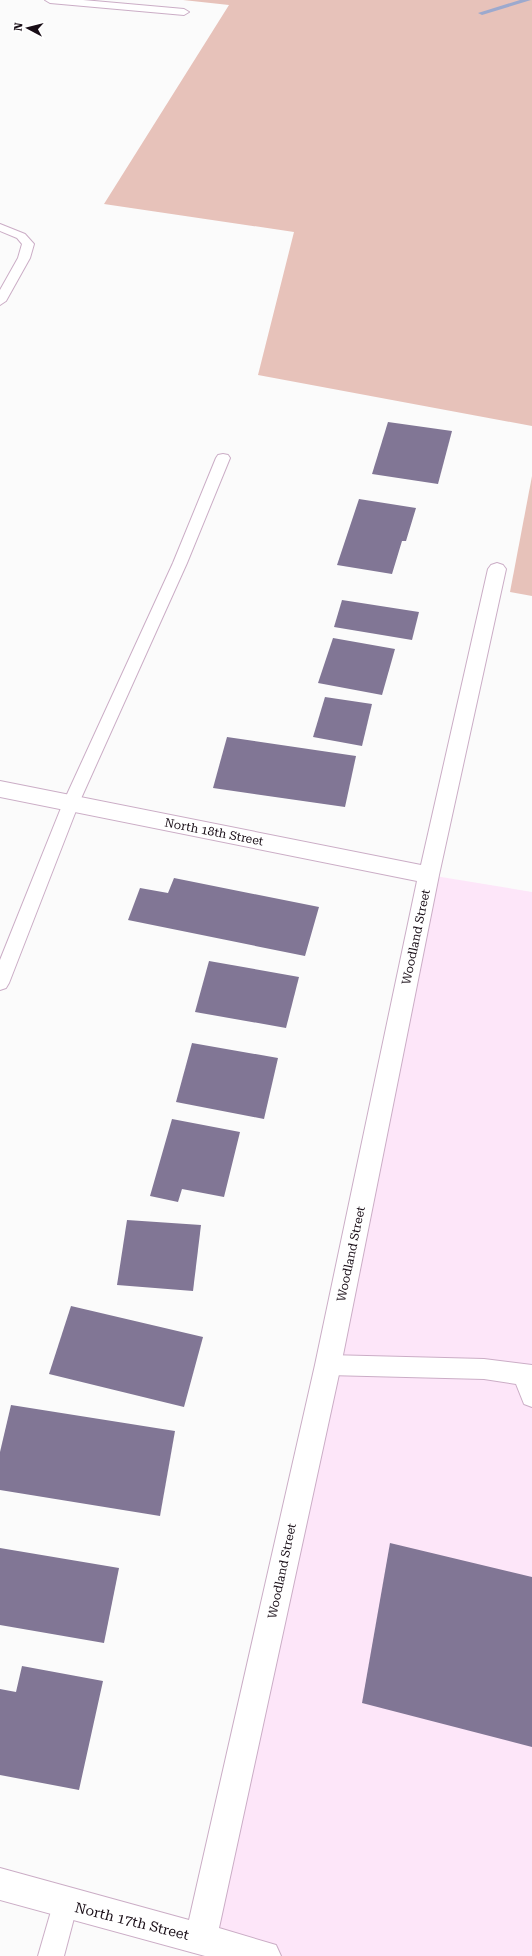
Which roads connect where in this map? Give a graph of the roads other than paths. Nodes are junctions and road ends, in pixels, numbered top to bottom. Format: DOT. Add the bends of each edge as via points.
graph roads {
  1 [pos="50,0"];
  2 [pos="184,12"];
  3 [pos="0,227"];
  4 [pos="0,301"];
  5 [pos="223,458"];
  6 [pos="497,569"];
  7 [pos="0,789"];
  8 [pos="71,803"];
  9 [pos="429,876"];
  10 [pos="0,983"];
  11 [pos="328,1365"];
  12 [pos="527,1376"];
  13 [pos="532,1396"];
  14 [pos="0,1884"];
  15 [pos="65,1903"];
  16 [pos="201,1938"];
  17 [pos="51,1956"];
  18 [pos="265,1956"];
  1 -- 2 [label="lane"];
  3 -- 4 [label="lane" via="21,236 28,244 24,258"];
  5 -- 8 [label="lane" via="180,563"];
  6 -- 9 [label="street, Woodland Street"];
  7 -- 8 [label="street, North 18th Street"];
  8 -- 9 [label="street, North 18th Street"];
  8 -- 10 [label="lane"];
  9 -- 11 [label="street, Woodland Street"];
  11 -- 12 [label="lane" via="484,1369"];
  11 -- 16 [label="street, Woodland Street"];
  12 -- 13 [label="lane"];
  14 -- 15 [label="street, North 17th Street"];
  15 -- 16 [label="street, North 17th Street"];
  15 -- 17 [label="lane"];
  16 -- 18 [label="street, North 17th Street"];
}
